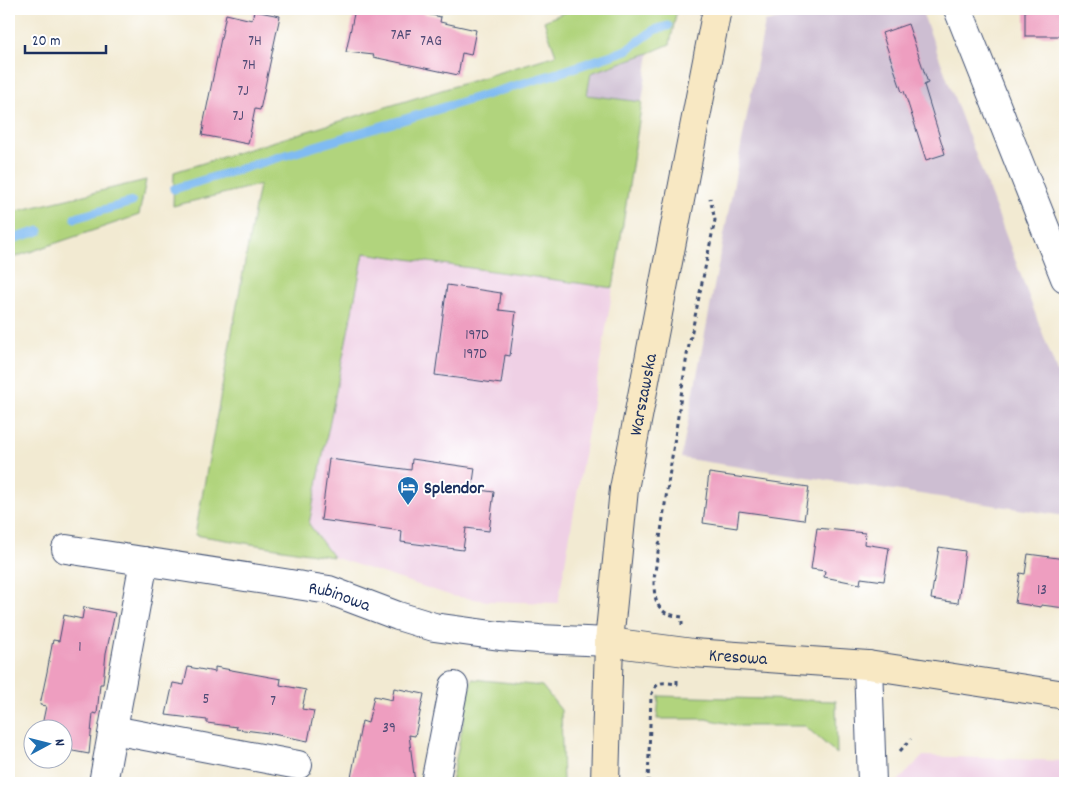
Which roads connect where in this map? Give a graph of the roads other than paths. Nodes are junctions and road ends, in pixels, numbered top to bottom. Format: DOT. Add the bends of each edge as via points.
graph roads {
  1 [pos="717,9"];
  2 [pos="958,9"];
  3 [pos="1065,278"];
  4 [pos="66,549"];
  5 [pos="144,562"];
  6 [pos="609,642"];
  7 [pos="868,665"];
  8 [pos="454,686"];
  9 [pos="1065,695"];
  10 [pos="113,730"];
  11 [pos="298,765"];
  12 [pos="103,783"];
  13 [pos="435,783"];
  14 [pos="605,783"];
  15 [pos="872,783"];
  1 -- 6 [label="main road, Warszawska" via="624,489"];
  2 -- 3 [label="street"];
  4 -- 5 [label="street, Rubinowa"];
  5 -- 6 [label="street, Rubinowa" via="329,590 434,627 500,636"];
  5 -- 10 [label="street"];
  6 -- 7 [label="main road, Kresowa" via="693,653"];
  6 -- 14 [label="main road, Warszawska"];
  7 -- 9 [label="main road, Kresowa"];
  7 -- 15 [label="street"];
  8 -- 13 [label="street"];
  10 -- 11 [label="street"];
  10 -- 12 [label="street"];
}
